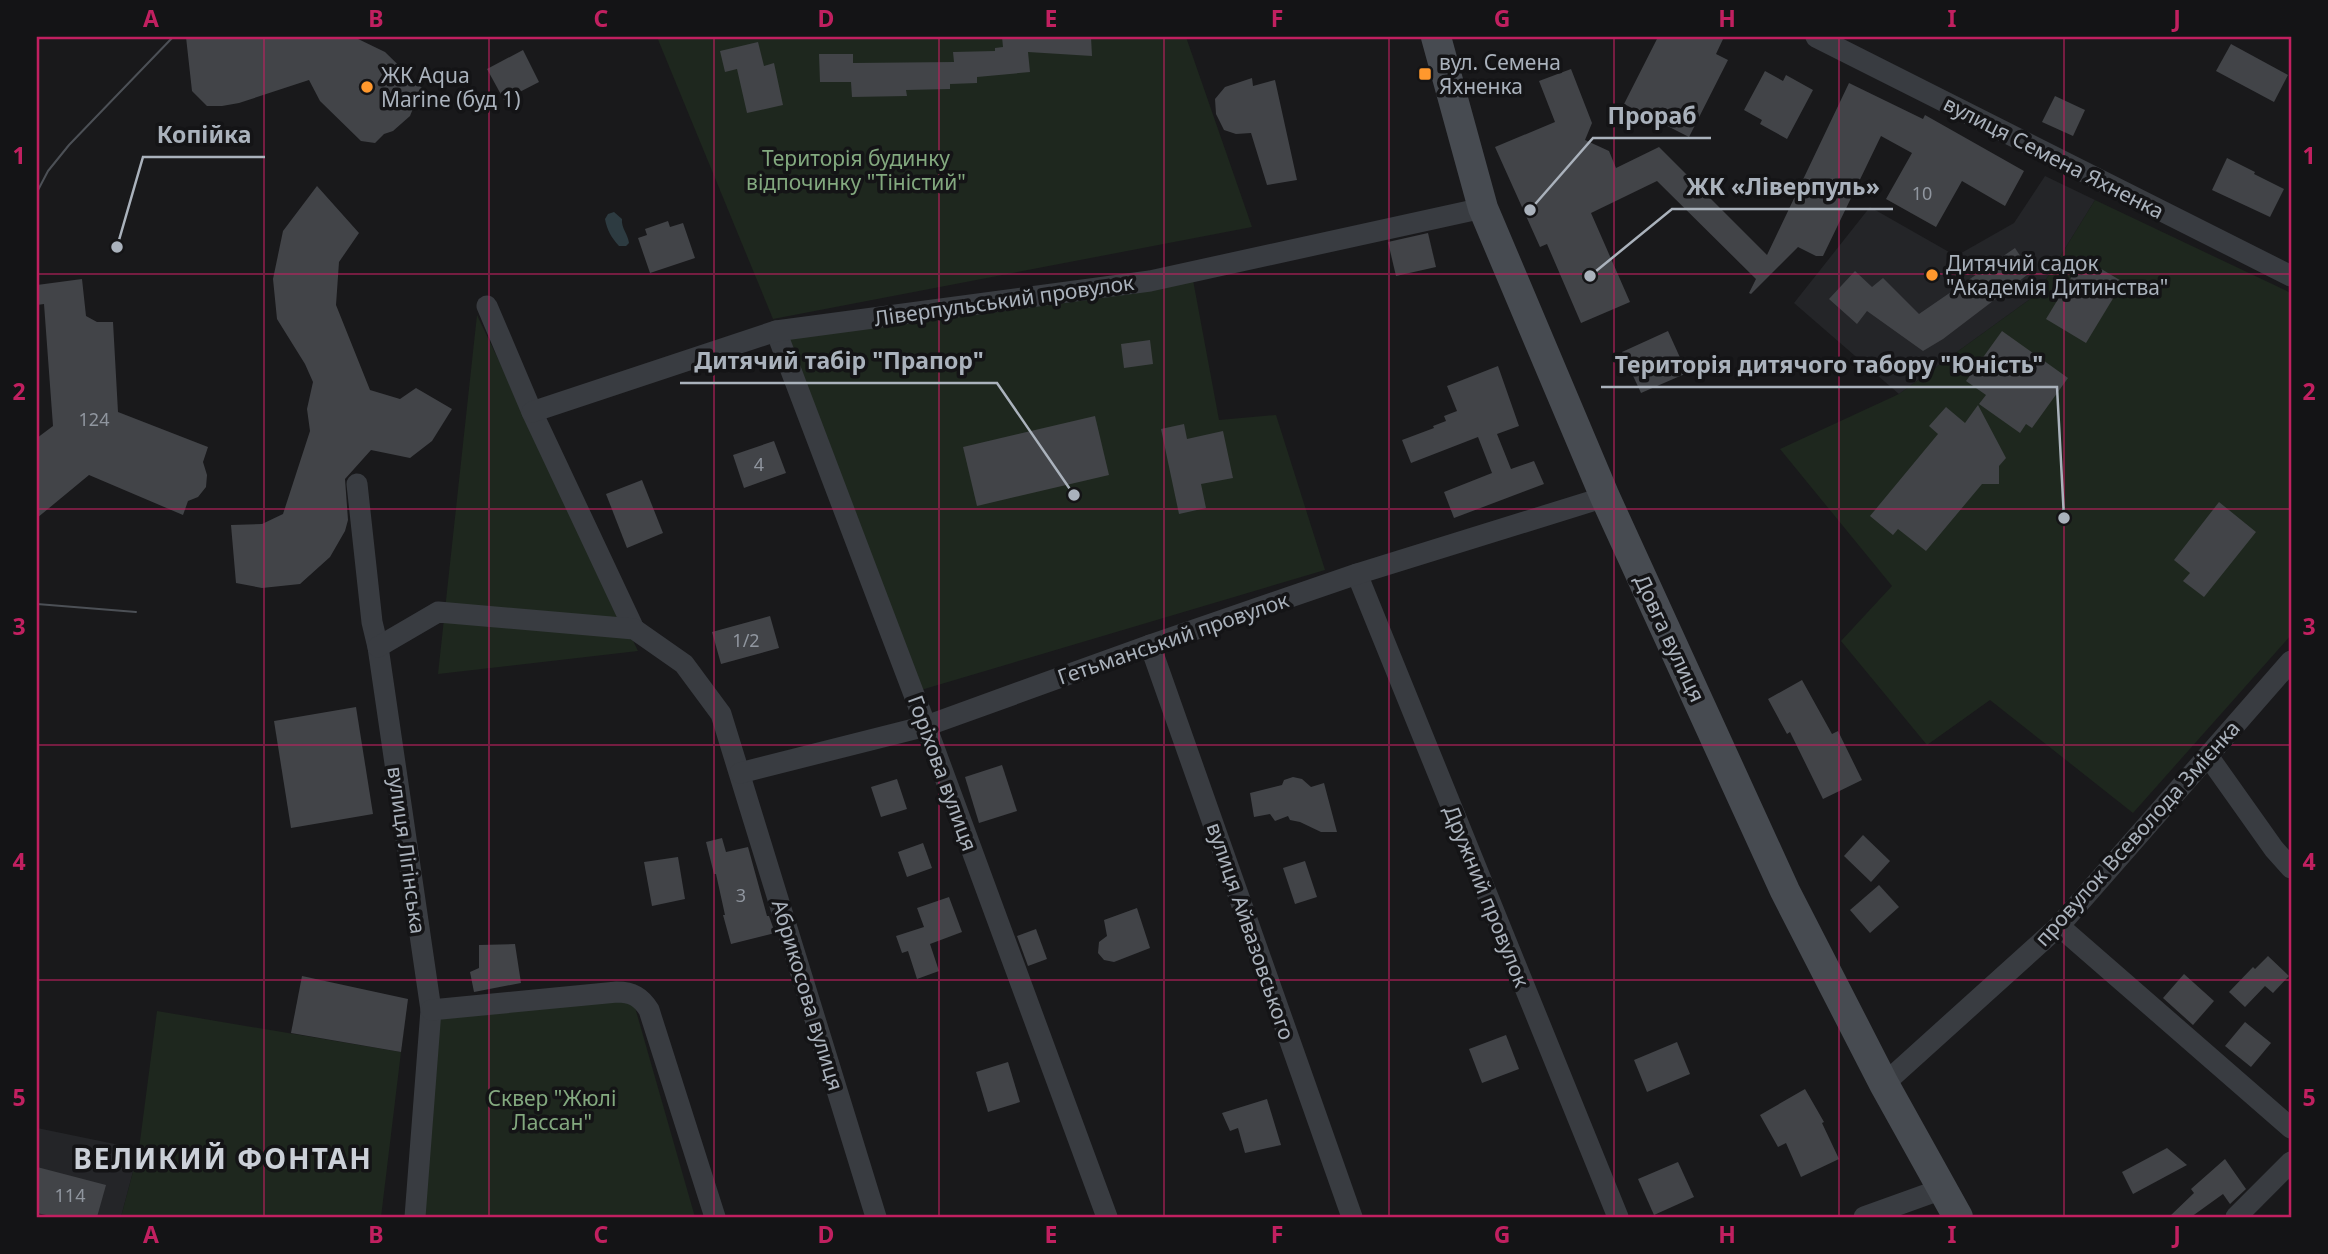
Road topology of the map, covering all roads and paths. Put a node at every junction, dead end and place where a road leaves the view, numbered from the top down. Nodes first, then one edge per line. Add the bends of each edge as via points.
1 (1436, 37) edge
2 (1816, 37) edge
3 (1483, 208) junction
4 (2291, 276) edge
5 (487, 306) dead end
6 (776, 331) junction
7 (532, 412) junction
8 (357, 484) dead end
9 (1605, 497) junction
10 (1357, 574) junction
11 (634, 629) junction
12 (1150, 645) junction
13 (378, 647) junction
14 (2291, 661) edge
15 (926, 726) junction
16 (2208, 756) junction
17 (740, 773) junction
18 (2291, 868) edge
19 (2059, 926) junction
20 (431, 1010) junction
21 (1884, 1084) junction
22 (2291, 1128) edge
23 (2291, 1162) edge
24 (1942, 1189) junction
25 (415, 1217) edge
26 (715, 1217) edge
27 (876, 1217) edge
28 (1107, 1217) edge
29 (1352, 1217) edge
30 (1618, 1217) edge
31 (1864, 1217) edge
32 (1958, 1217) edge
33 (2236, 1217) edge

1 - 3 street, Довга вулиця
2 - 4 street, вулиця Семена Яхненка
3 - 6 street, Ліверпульський провулок via 1150,281
3 - 9 street, Довга вулиця
5 - 7 street
6 - 7 street, Ліверпульський провулок
6 - 15 street, Горіхова вулиця
7 - 11 street
8 - 13 street, вулиця Лігінська
9 - 10 street, Гетьманський провулок
9 - 21 street, Довга вулиця via 1786,891
10 - 12 street, Гетьманський провулок
10 - 30 street, Дружний провулок
11 - 13 street via 438,612
11 - 17 street, Абрикосова вулиця via 684,664 721,714
12 - 15 street, Гетьманський провулок
12 - 29 street, вулиця Айвазовського
13 - 20 street, вулиця Лігінська
14 - 16 street, провулок Всеволода Змієнка
15 - 17 street, Гетьманський провулок
15 - 28 street, Горіхова вулиця
16 - 18 street
16 - 19 street, провулок Всеволода Змієнка
17 - 27 street, Абрикосова вулиця
19 - 21 street, провулок Всеволода Змієнка
19 - 22 street
20 - 25 street, вулиця Лігінська
20 - 26 street via 617,992 636,995 649,1010
21 - 24 street, Довга вулиця
23 - 33 street
24 - 31 street
24 - 32 street, Довга вулиця

